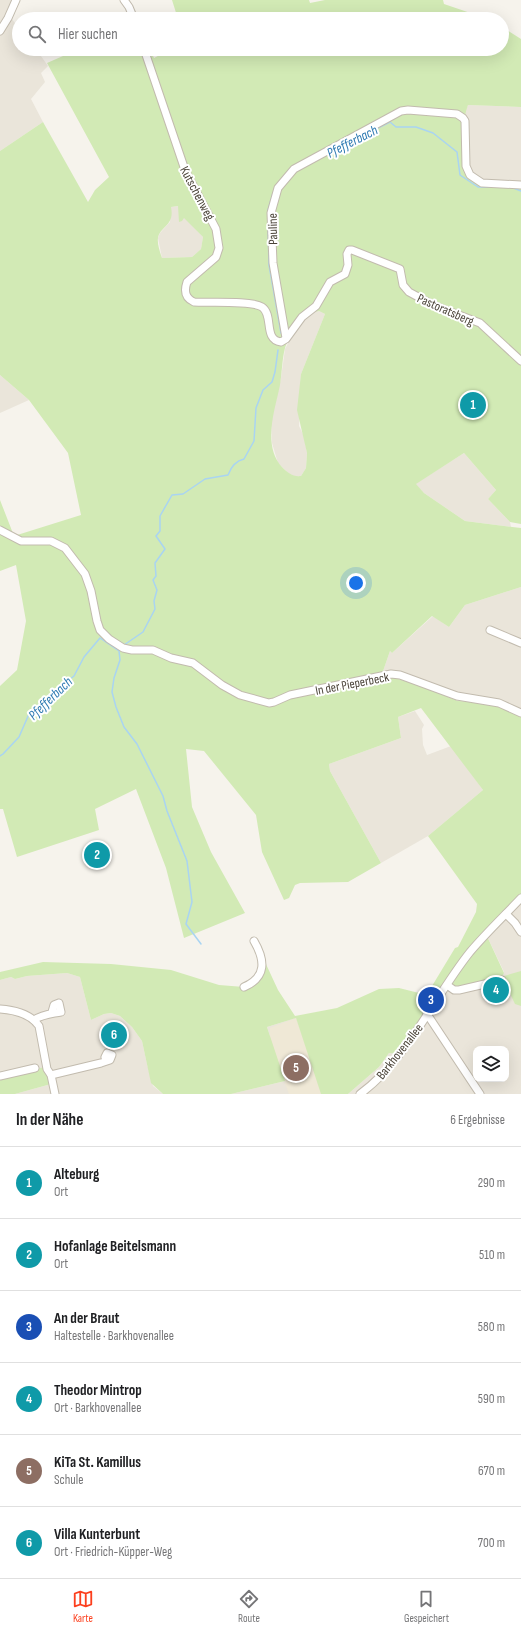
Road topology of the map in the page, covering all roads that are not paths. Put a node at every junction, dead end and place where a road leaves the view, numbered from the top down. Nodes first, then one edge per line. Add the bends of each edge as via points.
1 (16, 0) edge
2 (124, 0) edge
3 (131, 12) edge
4 (0, 31) edge
5 (146, 56) edge
6 (521, 184) edge
7 (286, 339) junction
8 (521, 361) edge
9 (0, 530) edge
10 (490, 630) dead end
11 (521, 643) edge
12 (521, 713) edge
13 (521, 898) edge
14 (506, 914) junction
15 (521, 932) edge
16 (254, 941) dead end
17 (502, 980) dead end
18 (447, 985) junction
19 (244, 987) dead end
20 (0, 1009) edge
21 (52, 1012) dead end
22 (427, 1014) junction
23 (34, 1020) junction
24 (109, 1060) dead end
25 (35, 1068) dead end
26 (51, 1075) junction
27 (0, 1076) edge
28 (56, 1094) edge
29 (360, 1094) edge
30 (480, 1094) edge

1 - 4 street
2 - 3 street
5 - 7 street, Kutschenweg via 185,170 216,229 219,248 217,256 189,279 185,286 186,295 194,302 258,305 266,311 272,337 280,342
6 - 7 street, Pauline via 482,183 470,176 466,166 465,121 457,114 408,110 401,111 294,168 275,196 271,212 273,263
7 - 8 street, Pastoratsberg via 302,317 316,306 329,284 345,274 348,265 346,254 350,250 400,269 403,285 409,292 435,306 480,323
9 - 12 street, In der Pieperbeck via 21,541 51,542 65,548 85,574 100,630 113,642 128,650 153,650 189,662 231,692 269,703 290,695 391,674 457,696 499,703
10 - 11 street
13 - 14 street, Barkhovenallee
14 - 15 street
14 - 18 street, Barkhovenallee via 470,952
16 - 19 street via 261,957 262,970 256,981
17 - 18 street via 459,990
18 - 22 street, Barkhovenallee
20 - 23 street via 18,1011
21 - 23 street
22 - 29 street, Barkhovenallee via 390,1067
22 - 30 street
23 - 26 street via 39,1026 47,1069
24 - 26 street
25 - 27 street
26 - 28 street

